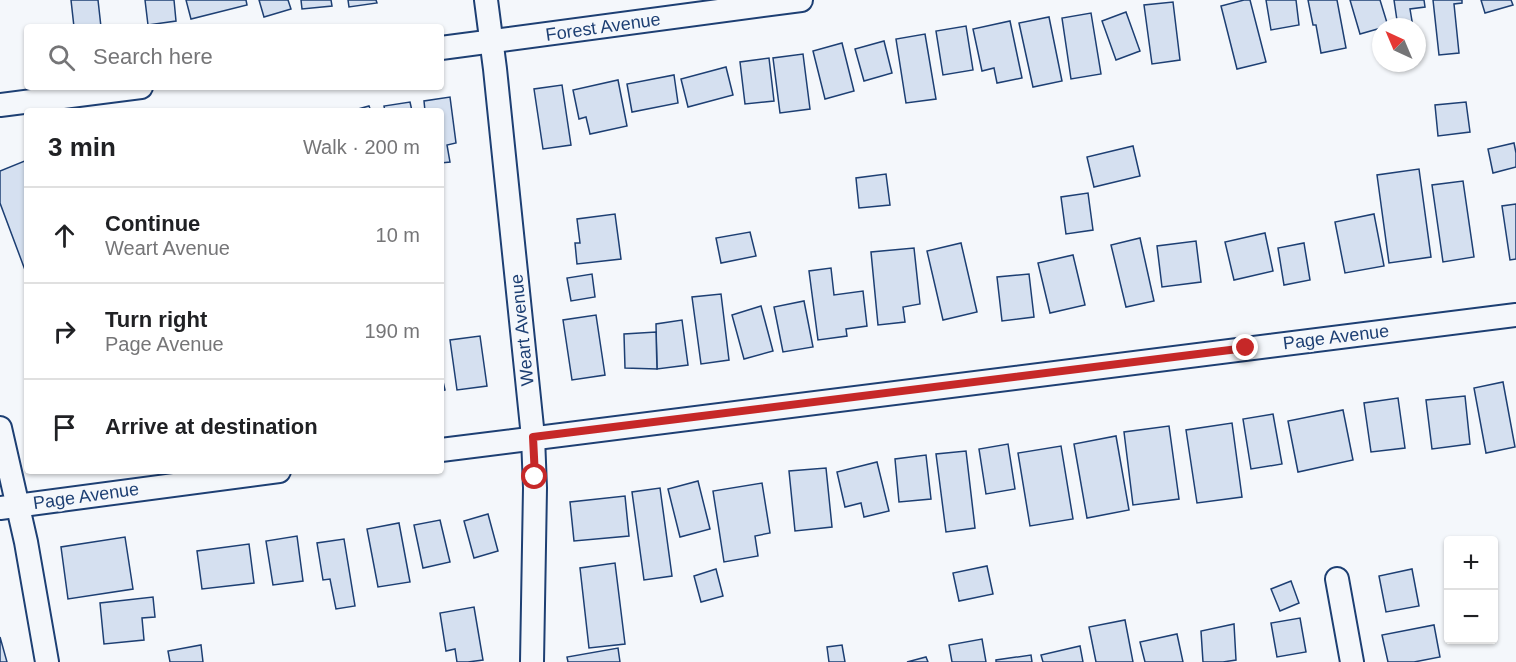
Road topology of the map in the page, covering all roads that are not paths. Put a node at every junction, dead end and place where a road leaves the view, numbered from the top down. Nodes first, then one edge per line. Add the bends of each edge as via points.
1 (486, 0) edge
2 (801, 0) edge
3 (491, 42) junction
4 (444, 48) edge
5 (118, 90) edge
6 (0, 105) edge
7 (1516, 315) edge
8 (0, 428) edge
9 (533, 437) junction
10 (444, 450) edge
11 (256, 474) edge
12 (9, 507) edge
13 (1337, 579) dead end
14 (47, 662) edge
15 (532, 662) edge
16 (1352, 662) edge

1 - 3 street, Weart Avenue
2 - 3 street, Forest Avenue
3 - 4 street, Forest Avenue
3 - 9 street, Weart Avenue
5 - 6 street
7 - 9 street, Page Avenue
8 - 12 street
9 - 10 street, Page Avenue
9 - 15 street, Weart Avenue
11 - 12 street, Page Avenue
12 - 14 street via 26,542
13 - 16 street

